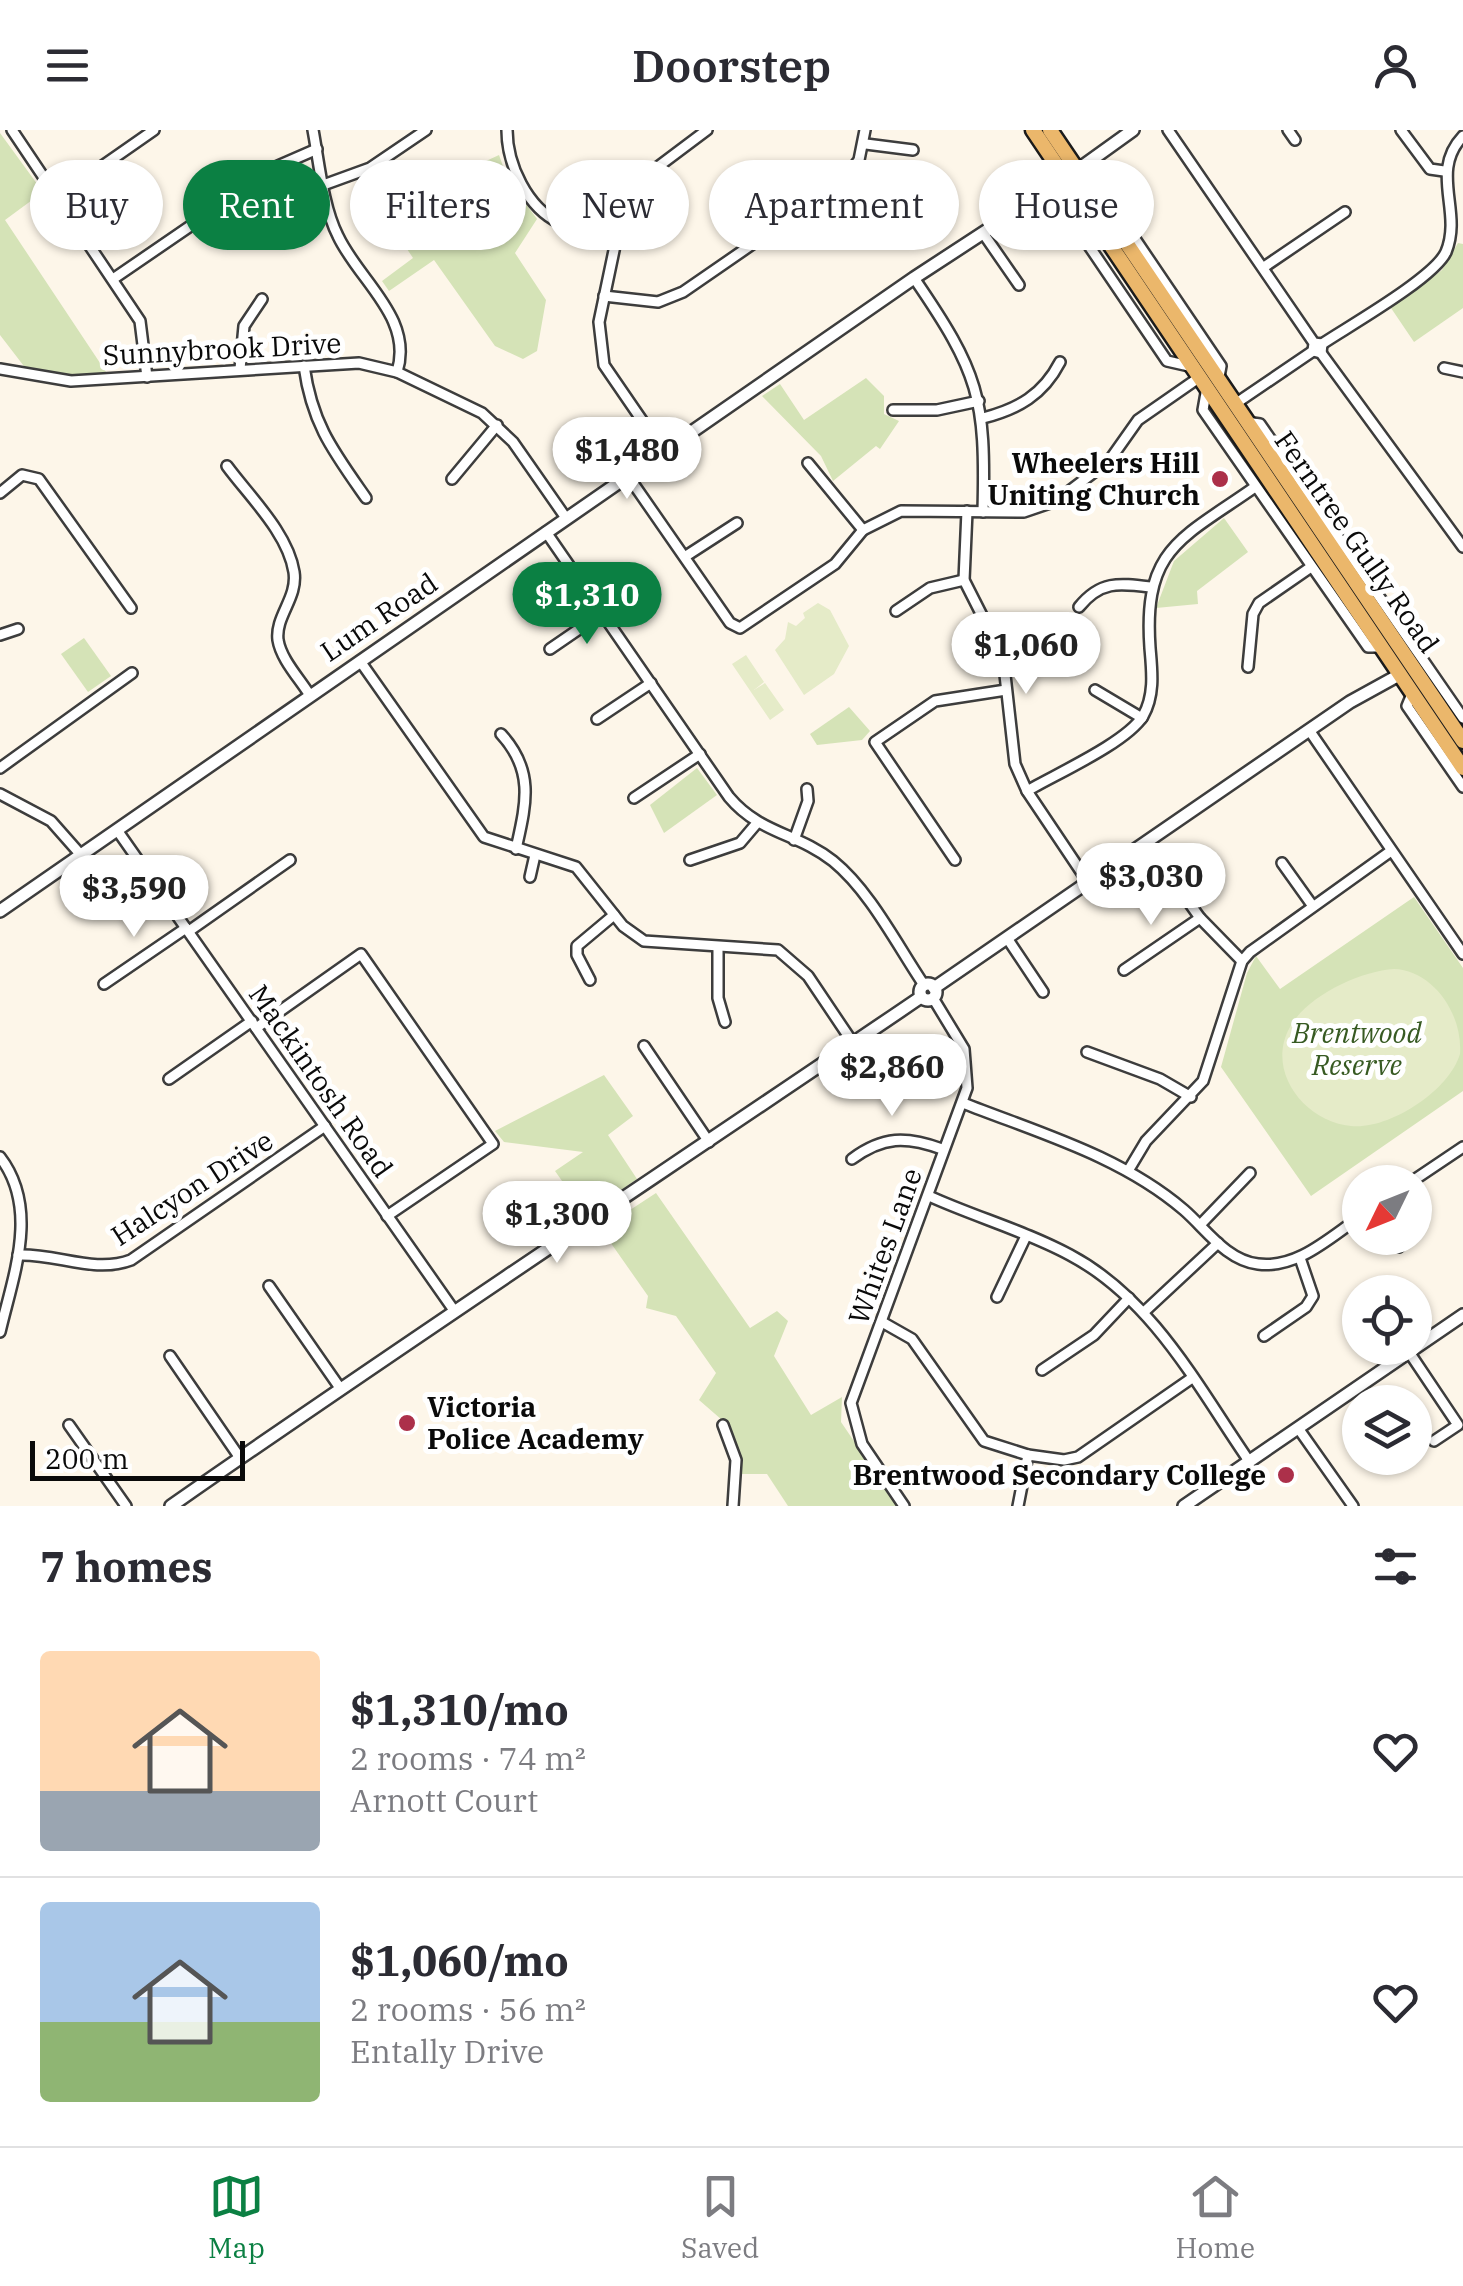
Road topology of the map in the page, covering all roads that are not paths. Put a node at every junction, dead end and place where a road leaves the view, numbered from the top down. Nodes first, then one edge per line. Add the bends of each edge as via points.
1 (12, 130) edge
2 (154, 130) edge
3 (313, 130) edge
4 (426, 130) edge
5 (507, 130) edge
6 (707, 130) edge
7 (865, 130) edge
8 (1033, 130) edge
9 (1133, 130) edge
10 (1168, 130) edge
11 (1288, 130) edge
12 (1401, 130) edge
13 (1056, 133) edge
14 (1463, 136) edge
15 (1295, 140) dead end
16 (866, 144) junction
17 (317, 150) junction
18 (913, 150) dead end
19 (32, 160) edge
20 (112, 160) edge
21 (320, 160) edge
22 (668, 160) edge
23 (1058, 160) edge
24 (1065, 160) edge
25 (1091, 160) edge
26 (1444, 172) junction
27 (330, 183) edge
28 (330, 204) edge
29 (546, 212) edge
30 (1345, 212) dead end
31 (1459, 217) edge
32 (979, 236) edge
33 (93, 250) edge
34 (612, 250) edge
35 (995, 250) edge
36 (1093, 250) edge
37 (1118, 250) edge
38 (1119, 250) edge
39 (1264, 268) junction
40 (914, 278) junction
41 (113, 280) junction
42 (1019, 284) dead end
43 (604, 296) junction
44 (262, 298) dead end
45 (1318, 348) junction
46 (1060, 362) dead end
47 (304, 366) junction
48 (1444, 368) dead end
49 (0, 369) edge
50 (240, 369) junction
51 (397, 372) junction
52 (1193, 372) junction
53 (1463, 372) edge
54 (147, 376) junction
55 (1212, 388) junction
56 (979, 401) junction
57 (892, 410) dead end
58 (1226, 410) junction
59 (984, 418) junction
60 (1243, 422) junction
61 (497, 425) junction
62 (664, 451) junction
63 (808, 463) dead end
64 (227, 466) dead end
65 (628, 476) junction
66 (452, 480) dead end
67 (1254, 488) junction
68 (0, 493) edge
69 (366, 498) dead end
70 (967, 511) junction
71 (984, 512) junction
72 (566, 518) junction
73 (737, 522) dead end
74 (864, 530) junction
75 (546, 532) junction
76 (1463, 546) edge
77 (686, 556) junction
78 (1311, 566) junction
79 (964, 580) junction
80 (1150, 587) junction
81 (1079, 607) dead end
82 (131, 608) dead end
83 (896, 611) dead end
84 (602, 614) junction
85 (18, 629) dead end
86 (0, 635) edge
87 (550, 648) dead end
88 (1385, 654) junction
89 (360, 661) junction
90 (1248, 667) dead end
91 (1404, 668) junction
92 (132, 672) dead end
93 (650, 683) junction
94 (1373, 688) junction
95 (1006, 690) junction
96 (1095, 690) dead end
97 (309, 694) junction
98 (1412, 694) junction
99 (1444, 702) junction
100 (1142, 718) junction
101 (1463, 718) edge
102 (597, 720) dead end
103 (1309, 730) junction
104 (501, 734) dead end
105 (1463, 741) edge
106 (700, 754) junction
107 (0, 768) edge
108 (1463, 768) edge
109 (1463, 787) edge
110 (807, 789) dead end
111 (1027, 791) junction
112 (0, 794) edge
113 (634, 798) dead end
114 (757, 824) junction
115 (116, 830) junction
116 (794, 840) junction
117 (1146, 842) junction
118 (516, 849) junction
119 (1391, 851) junction
120 (535, 854) junction
121 (81, 855) junction
122 (290, 860) dead end
123 (690, 860) dead end
124 (955, 860) dead end
125 (1282, 863) dead end
126 (530, 877) dead end
127 (1088, 882) junction
128 (1312, 905) junction
129 (0, 911) edge
130 (614, 915) junction
131 (1200, 918) junction
132 (187, 929) junction
133 (1007, 938) junction
134 (718, 947) junction
135 (1463, 954) edge
136 (1242, 962) junction
137 (1124, 970) dead end
138 (590, 980) dead end
139 (104, 984) dead end
140 (928, 992) junction
141 (1043, 992) dead end
142 (725, 1022) dead end
143 (254, 1024) junction
144 (853, 1044) junction
145 (644, 1046) dead end
146 (1087, 1052) dead end
147 (170, 1079) dead end
148 (1191, 1097) junction
149 (962, 1104) junction
150 (325, 1126) junction
151 (709, 1142) junction
152 (1463, 1147) edge
153 (942, 1149) junction
154 (0, 1157) edge
155 (852, 1160) dead end
156 (1432, 1167) edge
157 (1128, 1171) junction
158 (1250, 1173) dead end
159 (929, 1196) junction
160 (388, 1216) junction
161 (1200, 1225) junction
162 (1342, 1229) edge
163 (1026, 1236) junction
164 (1218, 1243) junction
165 (18, 1256) junction
166 (1300, 1258) junction
167 (269, 1286) dead end
168 (996, 1297) dead end
169 (1130, 1298) junction
170 (453, 1309) junction
171 (1144, 1312) junction
172 (1463, 1315) edge
173 (882, 1322) junction
174 (0, 1332) edge
175 (1264, 1336) dead end
176 (1432, 1336) edge
177 (170, 1356) dead end
178 (1389, 1365) edge
179 (1417, 1365) edge
180 (1042, 1370) dead end
181 (1192, 1378) junction
182 (340, 1388) junction
183 (69, 1425) dead end
184 (723, 1425) dead end
185 (1298, 1428) junction
186 (1434, 1441) dead end
187 (1028, 1456) junction
188 (240, 1458) junction
189 (1249, 1461) junction
190 (126, 1506) edge
191 (172, 1506) edge
192 (733, 1506) edge
193 (904, 1506) edge
194 (1018, 1506) edge
195 (1184, 1506) edge
196 (1353, 1506) edge

1 - 19 street
2 - 20 street
3 - 17 street
4 - 27 street via 360,174
5 - 29 street via 511,162
6 - 22 street
7 - 16 street
8 - 23 main road, Ferntree Gully Road
9 - 25 street, Lum Road
10 - 39 street
11 - 15 street
12 - 26 street via 1430,168
13 - 24 main road, Ferntree Gully Road
14 - 26 street
16 - 18 street
16 - 43 street via 840,183 683,292 658,302
17 - 21 street
17 - 41 street via 278,166
26 - 31 street
28 - 51 street via 336,234 400,330
30 - 39 street
31 - 45 street via 1440,263
32 - 40 street, Lum Road
33 - 41 street
34 - 43 street
35 - 42 street
36 - 52 street, Ferntree Gully Road via 1167,362
37 - 52 main road, Ferntree Gully Road
38 - 55 main road, Ferntree Gully Road
39 - 45 street
40 - 56 street via 961,349
40 - 62 street, Lum Road
41 - 54 street via 140,321
43 - 62 street via 604,365
44 - 50 street via 244,326
45 - 58 street
45 - 76 street
46 - 59 street via 1024,404
47 - 50 street, Sunnybrook Drive
47 - 51 street, Sunnybrook Drive via 359,363
47 - 69 street via 311,411
48 - 53 street
49 - 54 street, Sunnybrook Drive via 57,380
50 - 54 street, Sunnybrook Drive
51 - 61 street, Sunnybrook Drive
52 - 55 main road, Ferntree Gully Road
52 - 71 street via 1138,420 1110,461 1056,501 1024,512
55 - 58 main road, Ferntree Gully Road
55 - 67 street, Ferntree Gully Road via 1203,410
56 - 57 street
56 - 59 street
58 - 60 main road, Ferntree Gully Road
58 - 88 main road, Ferntree Gully Road
59 - 71 street
60 - 91 main road, Ferntree Gully Road
60 - 99 street, Ferntree Gully Road via 1260,424
61 - 66 street
61 - 72 street, Sunnybrook Drive
62 - 65 street, Lum Road
63 - 74 street
64 - 97 street via 294,567 296,585 278,643
65 - 72 street, Lum Road
65 - 77 street
67 - 78 street, Ferntree Gully Road
67 - 80 street via 1179,540
68 - 82 street via 22,476 38,479
70 - 71 street
70 - 74 street via 901,511
70 - 79 street
72 - 75 street, Lum Road
73 - 77 street
74 - 77 street via 835,564 740,628
75 - 84 street, Whites Lane
75 - 89 street, Lum Road
78 - 88 street, Ferntree Gully Road via 1368,647
78 - 90 street via 1259,603
79 - 83 street via 930,588
79 - 95 street via 998,643
80 - 81 street via 1117,582 1094,589
80 - 100 street via 1152,685
84 - 87 street
84 - 93 street, Whites Lane
85 - 86 street
88 - 91 main road, Ferntree Gully Road
88 - 94 street
89 - 97 street, Lum Road
89 - 118 street via 476,827
91 - 94 street
91 - 98 main road, Ferntree Gully Road
91 - 99 main road, Ferntree Gully Road
92 - 107 street
93 - 102 street
93 - 106 street, Whites Lane
94 - 103 street
95 - 111 street via 1011,750
95 - 124 street via 936,701 875,742
96 - 100 street
97 - 115 street, Lum Road
98 - 108 main road, Ferntree Gully Road
98 - 109 street via 1408,706
99 - 101 street, Ferntree Gully Road
99 - 105 main road, Ferntree Gully Road
100 - 111 street
103 - 117 street
103 - 119 street
104 - 118 street via 525,770 528,796
106 - 113 street
106 - 114 street, Whites Lane via 728,797
110 - 116 street
111 - 127 street
112 - 121 street via 51,821
114 - 116 street, Whites Lane
114 - 123 street via 740,843
115 - 121 street, Lum Road
115 - 132 street, Mackintosh Road
116 - 140 street, Whites Lane via 842,869
117 - 127 street
117 - 131 street
118 - 120 street
119 - 128 street
119 - 135 street
120 - 126 street
120 - 130 street via 576,867
121 - 129 street, Lum Road
122 - 132 street
125 - 128 street
127 - 133 street
128 - 136 street
130 - 134 street via 644,941
130 - 138 street via 577,946
131 - 136 street
131 - 137 street
132 - 139 street
132 - 143 street, Mackintosh Road
133 - 140 street
133 - 141 street
134 - 142 street
134 - 144 street via 766,947 789,957
136 - 148 street via 1211,1064
140 - 144 street
140 - 149 street, Whites Lane via 969,1065
143 - 147 street
143 - 150 street, Mackintosh Road
143 - 160 street via 362,954 493,1144
144 - 151 street
145 - 151 street
146 - 148 street via 1160,1078
148 - 157 street via 1146,1141
149 - 153 street, Whites Lane
149 - 157 street
150 - 160 street, Mackintosh Road
150 - 165 street, Halcyon Drive via 130,1260 100,1266
151 - 170 street
152 - 156 street
153 - 155 street via 894,1138
153 - 159 street, Whites Lane
154 - 165 street via 20,1205
157 - 161 street
158 - 161 street
159 - 163 street
159 - 173 street, Whites Lane
160 - 170 street, Mackintosh Road
161 - 164 street
162 - 166 street
163 - 168 street
163 - 169 street via 1090,1266
164 - 166 street via 1257,1264
164 - 171 street
165 - 174 street
166 - 175 street via 1313,1296
167 - 182 street
169 - 171 street
169 - 180 street via 1094,1335
170 - 182 street
171 - 181 street
172 - 176 street
173 - 187 street via 912,1340 984,1441
173 - 193 street, Whites Lane via 851,1403 862,1444
177 - 188 street
178 - 185 street
179 - 186 street via 1458,1425
181 - 187 street via 1078,1457
181 - 189 street
182 - 188 street
183 - 190 street
184 - 192 street via 736,1460
185 - 189 street
185 - 196 street
187 - 194 street
188 - 191 street
189 - 195 street

